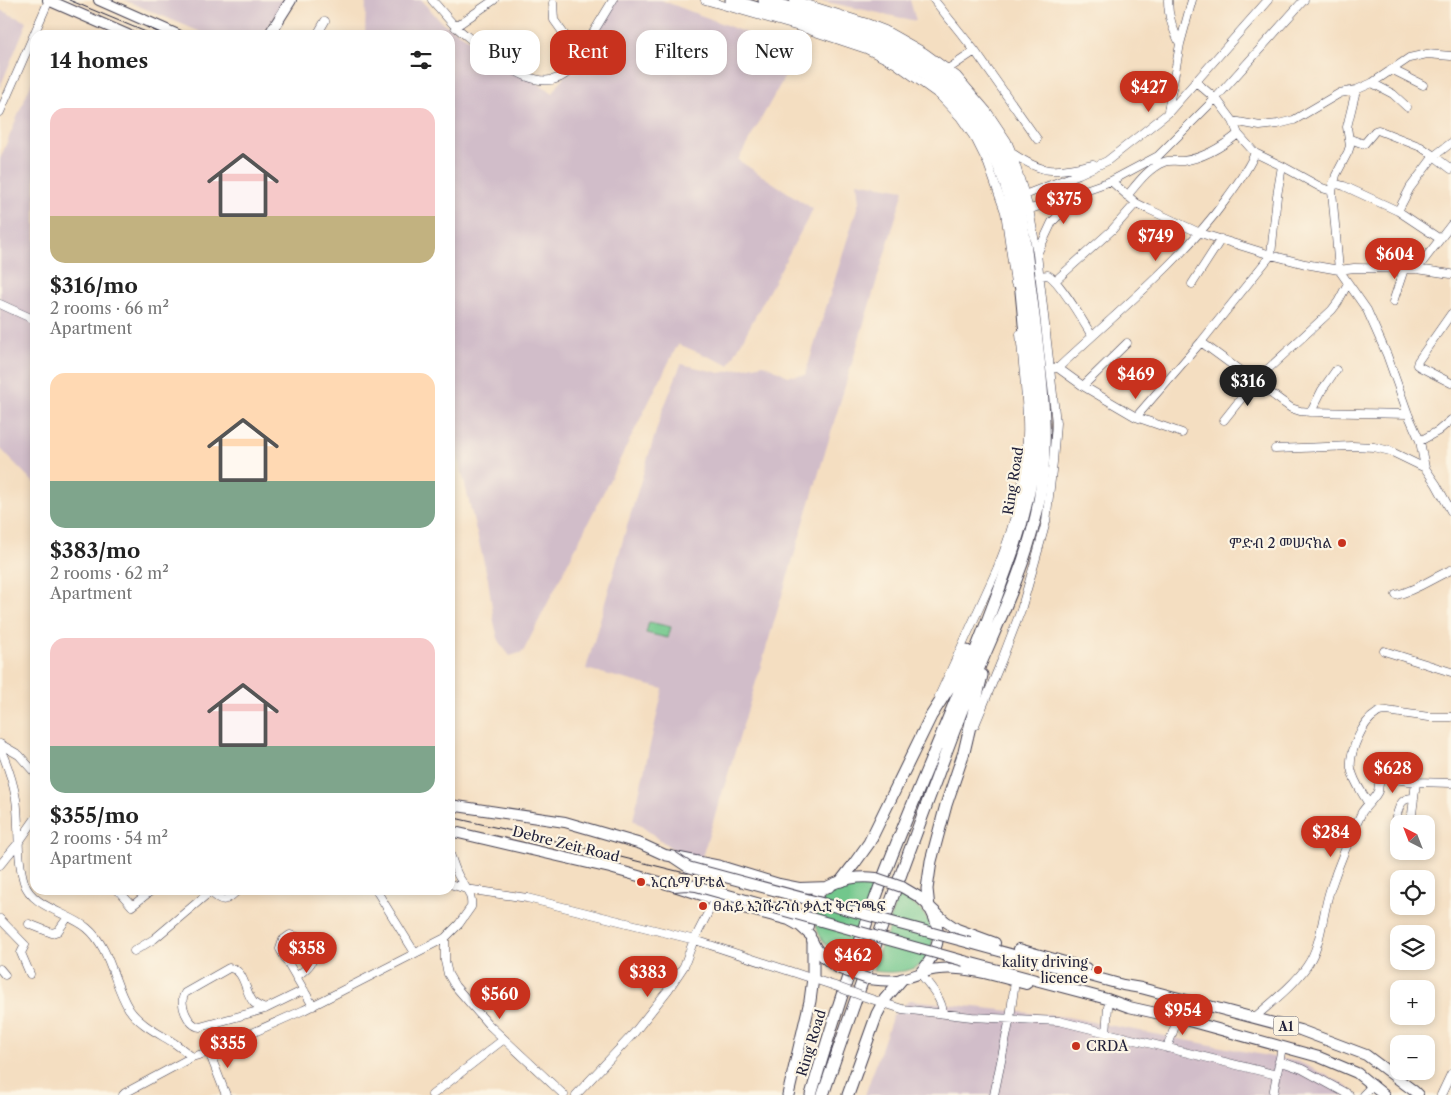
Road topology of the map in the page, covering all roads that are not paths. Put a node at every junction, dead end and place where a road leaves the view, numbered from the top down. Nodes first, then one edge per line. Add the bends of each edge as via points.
1 (49, 0) edge
2 (99, 0) edge
3 (291, 0) edge
4 (432, 0) edge
5 (494, 0) edge
6 (612, 0) edge
7 (704, 0) edge
8 (731, 0) edge
9 (764, 0) edge
10 (794, 0) edge
11 (934, 0) edge
12 (1168, 0) edge
13 (1192, 0) edge
14 (1268, 0) edge
15 (1304, 0) edge
16 (553, 3) dead end
17 (325, 21) dead end
18 (455, 27) junction
19 (36, 30) edge
20 (111, 30) edge
21 (167, 30) edge
22 (273, 30) edge
23 (320, 30) edge
24 (561, 30) edge
25 (594, 30) edge
26 (30, 43) edge
27 (1180, 44) junction
28 (975, 51) junction
29 (1451, 56) edge
30 (948, 69) junction
31 (1392, 70) junction
32 (564, 75) edge
33 (1195, 81) junction
34 (1372, 83) junction
35 (1423, 85) dead end
36 (1356, 90) junction
37 (1215, 99) junction
38 (1407, 107) dead end
39 (0, 112) edge
40 (1168, 113) junction
41 (1233, 121) junction
42 (1238, 134) junction
43 (1038, 139) dead end
44 (1350, 139) junction
45 (1451, 143) edge
46 (1012, 153) junction
47 (1255, 153) junction
48 (1158, 156) junction
49 (1434, 156) junction
50 (1107, 161) junction
51 (1164, 162) junction
52 (1282, 166) junction
53 (1451, 169) edge
54 (1111, 181) junction
55 (1332, 187) junction
56 (1083, 191) junction
57 (1127, 196) junction
58 (1017, 198) junction
59 (1136, 203) junction
60 (1021, 212) junction
61 (1398, 212) junction
62 (1451, 225) edge
63 (1200, 233) junction
64 (1221, 239) junction
65 (1440, 239) junction
66 (1037, 254) junction
67 (1271, 255) junction
68 (1404, 268) junction
69 (1417, 269) junction
70 (1339, 270) junction
71 (1451, 274) edge
72 (1039, 276) junction
73 (1055, 281) junction
74 (1348, 282) junction
75 (1192, 284) dead end
76 (1393, 302) dead end
77 (0, 304) edge
78 (1451, 314) edge
79 (30, 318) edge
80 (1092, 336) junction
81 (1200, 342) junction
82 (1127, 343) dead end
83 (1054, 368) junction
84 (1336, 370) dead end
85 (1255, 381) junction
86 (1451, 383) edge
87 (1083, 386) junction
88 (1311, 412) junction
89 (1408, 414) junction
90 (1136, 417) junction
91 (1224, 420) dead end
92 (1451, 420) edge
93 (1182, 433) dead end
94 (1420, 441) junction
95 (1275, 449) dead end
96 (1425, 468) junction
97 (1451, 509) edge
98 (1451, 570) edge
99 (1396, 595) dead end
100 (996, 597) junction
101 (994, 633) junction
102 (1384, 651) dead end
103 (1451, 672) edge
104 (931, 716) junction
105 (1451, 717) edge
106 (0, 744) edge
107 (0, 748) edge
108 (964, 752) junction
109 (30, 767) edge
110 (1416, 782) junction
111 (1451, 783) edge
112 (1414, 798) junction
113 (1368, 803) junction
114 (455, 806) edge
115 (1412, 814) dead end
116 (1397, 815) edge
117 (30, 826) edge
118 (455, 832) edge
119 (19, 842) junction
120 (674, 857) junction
121 (0, 865) edge
122 (455, 868) edge
123 (841, 881) junction
124 (455, 886) edge
125 (674, 886) junction
126 (829, 886) junction
127 (466, 889) junction
128 (30, 892) edge
129 (32, 895) edge
130 (122, 895) edge
131 (146, 895) edge
132 (205, 895) edge
133 (214, 895) edge
134 (233, 895) edge
135 (379, 895) edge
136 (715, 899) junction
137 (929, 908) junction
138 (68, 917) junction
139 (0, 919) edge
140 (29, 924) dead end
141 (445, 938) junction
142 (812, 939) junction
143 (695, 940) junction
144 (134, 951) dead end
145 (415, 953) junction
146 (920, 972) junction
147 (30, 974) dead end
148 (296, 977) junction
149 (813, 978) junction
150 (902, 979) junction
151 (1015, 981) junction
152 (1141, 988) junction
153 (304, 990) junction
154 (883, 1002) junction
155 (313, 1006) junction
156 (1108, 1006) junction
157 (1129, 1008) junction
158 (265, 1009) junction
159 (943, 1013) junction
160 (1255, 1017) junction
161 (1010, 1018) junction
162 (1178, 1018) junction
163 (1106, 1033) junction
164 (504, 1038) junction
165 (1282, 1047) junction
166 (1168, 1048) junction
167 (209, 1052) junction
168 (192, 1057) junction
169 (1280, 1061) junction
170 (1451, 1074) edge
171 (1277, 1075) junction
172 (1373, 1085) junction
173 (123, 1095) edge
174 (226, 1095) edge
175 (432, 1095) edge
176 (564, 1095) edge
177 (576, 1095) edge
178 (788, 1095) edge
179 (811, 1095) edge
180 (823, 1095) edge
181 (848, 1095) edge
182 (994, 1095) edge
183 (1272, 1095) edge
184 (1349, 1095) edge
185 (1363, 1095) edge
186 (1384, 1095) edge
187 (1418, 1095) edge
188 (1441, 1095) edge

1 - 19 street
1 - 20 main road
2 - 21 main road
3 - 22 main road
4 - 18 street
5 - 18 street
6 - 25 street
7 - 104 street via 853,44 911,74 939,96 976,140 1003,205 1017,297 1027,420 1023,478 1004,553
8 - 58 highway, Ring Road via 868,42 923,71 959,104 974,123
9 - 58 highway, Ring Road via 872,33 912,53 934,69 966,98 986,125 1010,171
10 - 30 street via 885,30
11 - 28 street
12 - 27 street via 1168,12
13 - 27 street
14 - 33 street
15 - 37 street
16 - 24 street via 554,20
17 - 23 street
18 - 32 street via 510,69 523,75 552,80
26 - 39 street
27 - 40 street
28 - 30 street
28 - 43 street
29 - 31 street via 1416,56
30 - 46 street via 987,111
31 - 34 street
31 - 35 street
33 - 37 street
33 - 40 street
34 - 36 street
34 - 38 street via 1393,94
36 - 41 street via 1340,93 1294,120 1260,126
36 - 44 street via 1347,127
37 - 41 street
37 - 48 street
40 - 50 street
41 - 42 street
42 - 47 street
42 - 51 street via 1216,150 1199,157
44 - 49 street via 1364,144 1378,130
44 - 55 street via 1348,152
45 - 49 street
46 - 50 street via 1040,169 1056,172
46 - 58 street
47 - 52 street
47 - 63 street via 1247,170
48 - 51 street
48 - 54 street
49 - 53 street
49 - 61 street via 1410,188
50 - 58 street
51 - 57 street via 1147,173
52 - 55 street via 1322,188
52 - 67 street
54 - 56 street
54 - 57 street
55 - 61 street via 1344,186
55 - 70 street
56 - 60 street
56 - 66 street via 1052,222
57 - 59 street
58 - 60 highway, Ring Road
58 - 60 street
59 - 63 street
59 - 73 street via 1112,230
60 - 66 street
60 - 100 highway, Ring Road via 1035,418 1034,460 1020,531
60 - 101 highway, Ring Road via 1044,417 1044,462 1027,553
61 - 65 street
62 - 65 street
63 - 64 street
63 - 80 street via 1146,288
64 - 67 street
64 - 75 street
65 - 69 street
66 - 72 street
67 - 70 street
67 - 81 street
68 - 69 street
68 - 70 street
68 - 76 street
69 - 71 street
70 - 74 street
72 - 73 street via 1048,275
72 - 83 street
73 - 80 street
74 - 85 street via 1332,310
74 - 89 street via 1367,310
77 - 79 street
78 - 86 street via 1417,365
80 - 83 street
81 - 85 street
81 - 90 street
82 - 87 street
83 - 87 street
83 - 108 street via 1056,423 1046,522 1021,610
84 - 88 street
85 - 88 street via 1291,408
85 - 91 street
87 - 90 street
88 - 89 street
89 - 94 street
90 - 93 street
92 - 94 street
94 - 96 street
95 - 96 street via 1374,447
96 - 97 street
98 - 99 street via 1417,589
100 - 104 highway via 987,609 952,683
100 - 179 highway, Ring Road via 891,858 844,986
101 - 108 highway
101 - 180 highway, Ring Road via 905,861
102 - 103 street
104 - 123 highway via 868,843
105 - 113 street via 1387,711 1374,714 1360,732 1351,759 1355,779
106 - 109 street via 19,755
107 - 119 street via 16,798
108 - 137 highway via 931,861 927,889
110 - 111 street
110 - 112 street
110 - 113 street via 1380,778 1377,792
112 - 115 street
112 - 116 street via 1402,801
113 - 160 street via 1352,833 1333,884 1320,936 1308,966
114 - 120 main road, Debre Zeit Road via 565,822
117 - 119 street
118 - 125 main road, Debre Zeit Road
119 - 121 street
119 - 128 street via 24,882
120 - 126 main road via 799,888
120 - 152 main road, bridge via 688,868
122 - 127 street
123 - 126 main road
123 - 137 main road, A1, bridge via 876,878 902,887
124 - 127 street
125 - 136 main road
125 - 157 main road, bridge via 696,886
126 - 142 main road via 815,898 809,909 808,925
127 - 141 street via 471,907
127 - 143 street via 527,898
129 - 138 street
130 - 131 street via 132,906
132 - 144 street
133 - 134 street via 223,901
135 - 145 street
136 - 142 main road via 788,920
136 - 143 street
137 - 146 main road, A1 via 936,920 938,944
137 - 152 main road, A1 via 957,929 972,935 1128,979
138 - 140 street via 58,931 52,933
138 - 168 street via 97,938 133,1014
139 - 147 street via 25,945 21,953
141 - 145 street
141 - 164 street via 445,961 451,980 476,1012
142 - 149 highway
142 - 150 main road, A1, bridge via 830,962 840,969 868,980
143 - 149 street
143 - 177 street via 684,966 658,1003
145 - 155 street
146 - 150 main road, A1
146 - 151 main road, A1 via 955,968
146 - 159 street via 938,997
148 - 148 street via 280,949 283,940 290,935 306,942 313,956 312,962
148 - 153 street
149 - 154 street, bridge
149 - 178 highway
150 - 154 highway
151 - 156 main road, A1
151 - 161 street
152 - 160 main road, A1
153 - 155 street
153 - 158 street
154 - 159 street via 902,1009
154 - 181 highway
155 - 167 street
156 - 157 main road, A1
156 - 163 street
157 - 162 main road, A1
158 - 158 street via 196,1027 182,1004 182,998 185,993 234,968 254,1004
159 - 161 street
160 - 187 main road, A1 via 1300,1030 1366,1056
161 - 163 street via 1058,1021
161 - 182 street
162 - 165 main road, A1
162 - 166 street
163 - 166 street
164 - 175 street
164 - 176 street
165 - 169 street
165 - 172 main road, A1 via 1319,1057 1357,1073
166 - 171 street
167 - 168 street
167 - 174 street
168 - 173 street
169 - 171 street
169 - 184 street via 1302,1069
170 - 188 street
171 - 183 street
172 - 185 street
172 - 186 main road, A1

